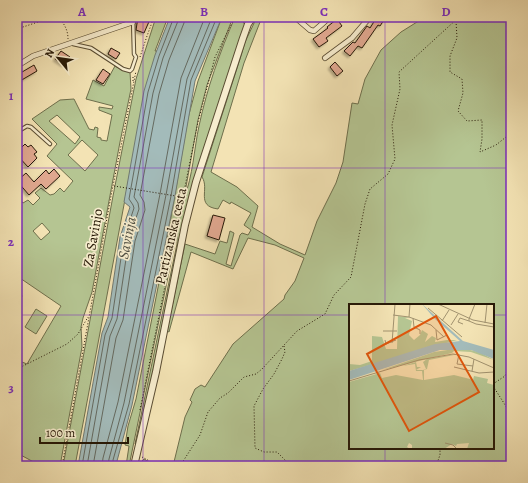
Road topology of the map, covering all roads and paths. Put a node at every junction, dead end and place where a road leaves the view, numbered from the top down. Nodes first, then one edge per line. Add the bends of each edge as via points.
1 (54, 17) edge
2 (58, 17) edge
3 (154, 17) edge
4 (235, 17) edge
5 (253, 17) edge
6 (294, 17) edge
7 (330, 17) edge
8 (370, 17) edge
9 (459, 17) edge
10 (133, 19) edge
11 (456, 21) junction
12 (17, 29) edge
13 (68, 43) junction
14 (325, 58) dead end
15 (138, 63) dead end
16 (17, 66) edge
17 (136, 70) dead end
18 (17, 132) edge
19 (511, 133) edge
20 (50, 144) dead end
21 (113, 186) junction
22 (182, 197) junction
23 (17, 289) edge
24 (17, 306) edge
25 (89, 315) junction
26 (284, 345) junction
27 (511, 360) edge
28 (17, 369) edge
29 (494, 383) edge
30 (494, 388) edge
31 (511, 410) edge
32 (140, 411) dead end
33 (440, 449) edge
34 (141, 457) dead end
35 (62, 466) edge
36 (134, 466) edge
37 (159, 466) edge
38 (180, 466) edge
39 (289, 466) edge
40 (436, 466) edge

1 - 12 path
2 - 13 path via 67,30
3 - 15 path
4 - 22 path via 215,57
5 - 36 street, Partizanska cesta via 243,38 196,182
6 - 7 street via 314,31
8 - 14 street via 352,38
9 - 11 path
10 - 13 street
10 - 13 lane via 136,57 130,71 91,48
11 - 19 path via 457,38 450,56 450,72 462,79 463,93 458,111 467,121 482,120 480,152 496,145
11 - 26 path via 399,72 400,89 392,125 395,159 388,174 370,189 351,277 334,295 325,314 297,331
13 - 16 street via 33,56
17 - 21 path, Za Savinjo
18 - 20 lane via 27,126 31,127
21 - 22 path
21 - 25 path, Za Savinjo
22 - 32 path
23 - 24 lane via 20,292
25 - 28 path via 78,334 67,344
25 - 35 path, Za Savinjo
26 - 38 path via 256,374 244,377 220,398 208,412 200,435
26 - 39 path via 282,359 254,406 255,448 264,452 277,452
27 - 29 path via 505,376
30 - 31 path via 508,412
33 - 40 path
34 - 37 path

